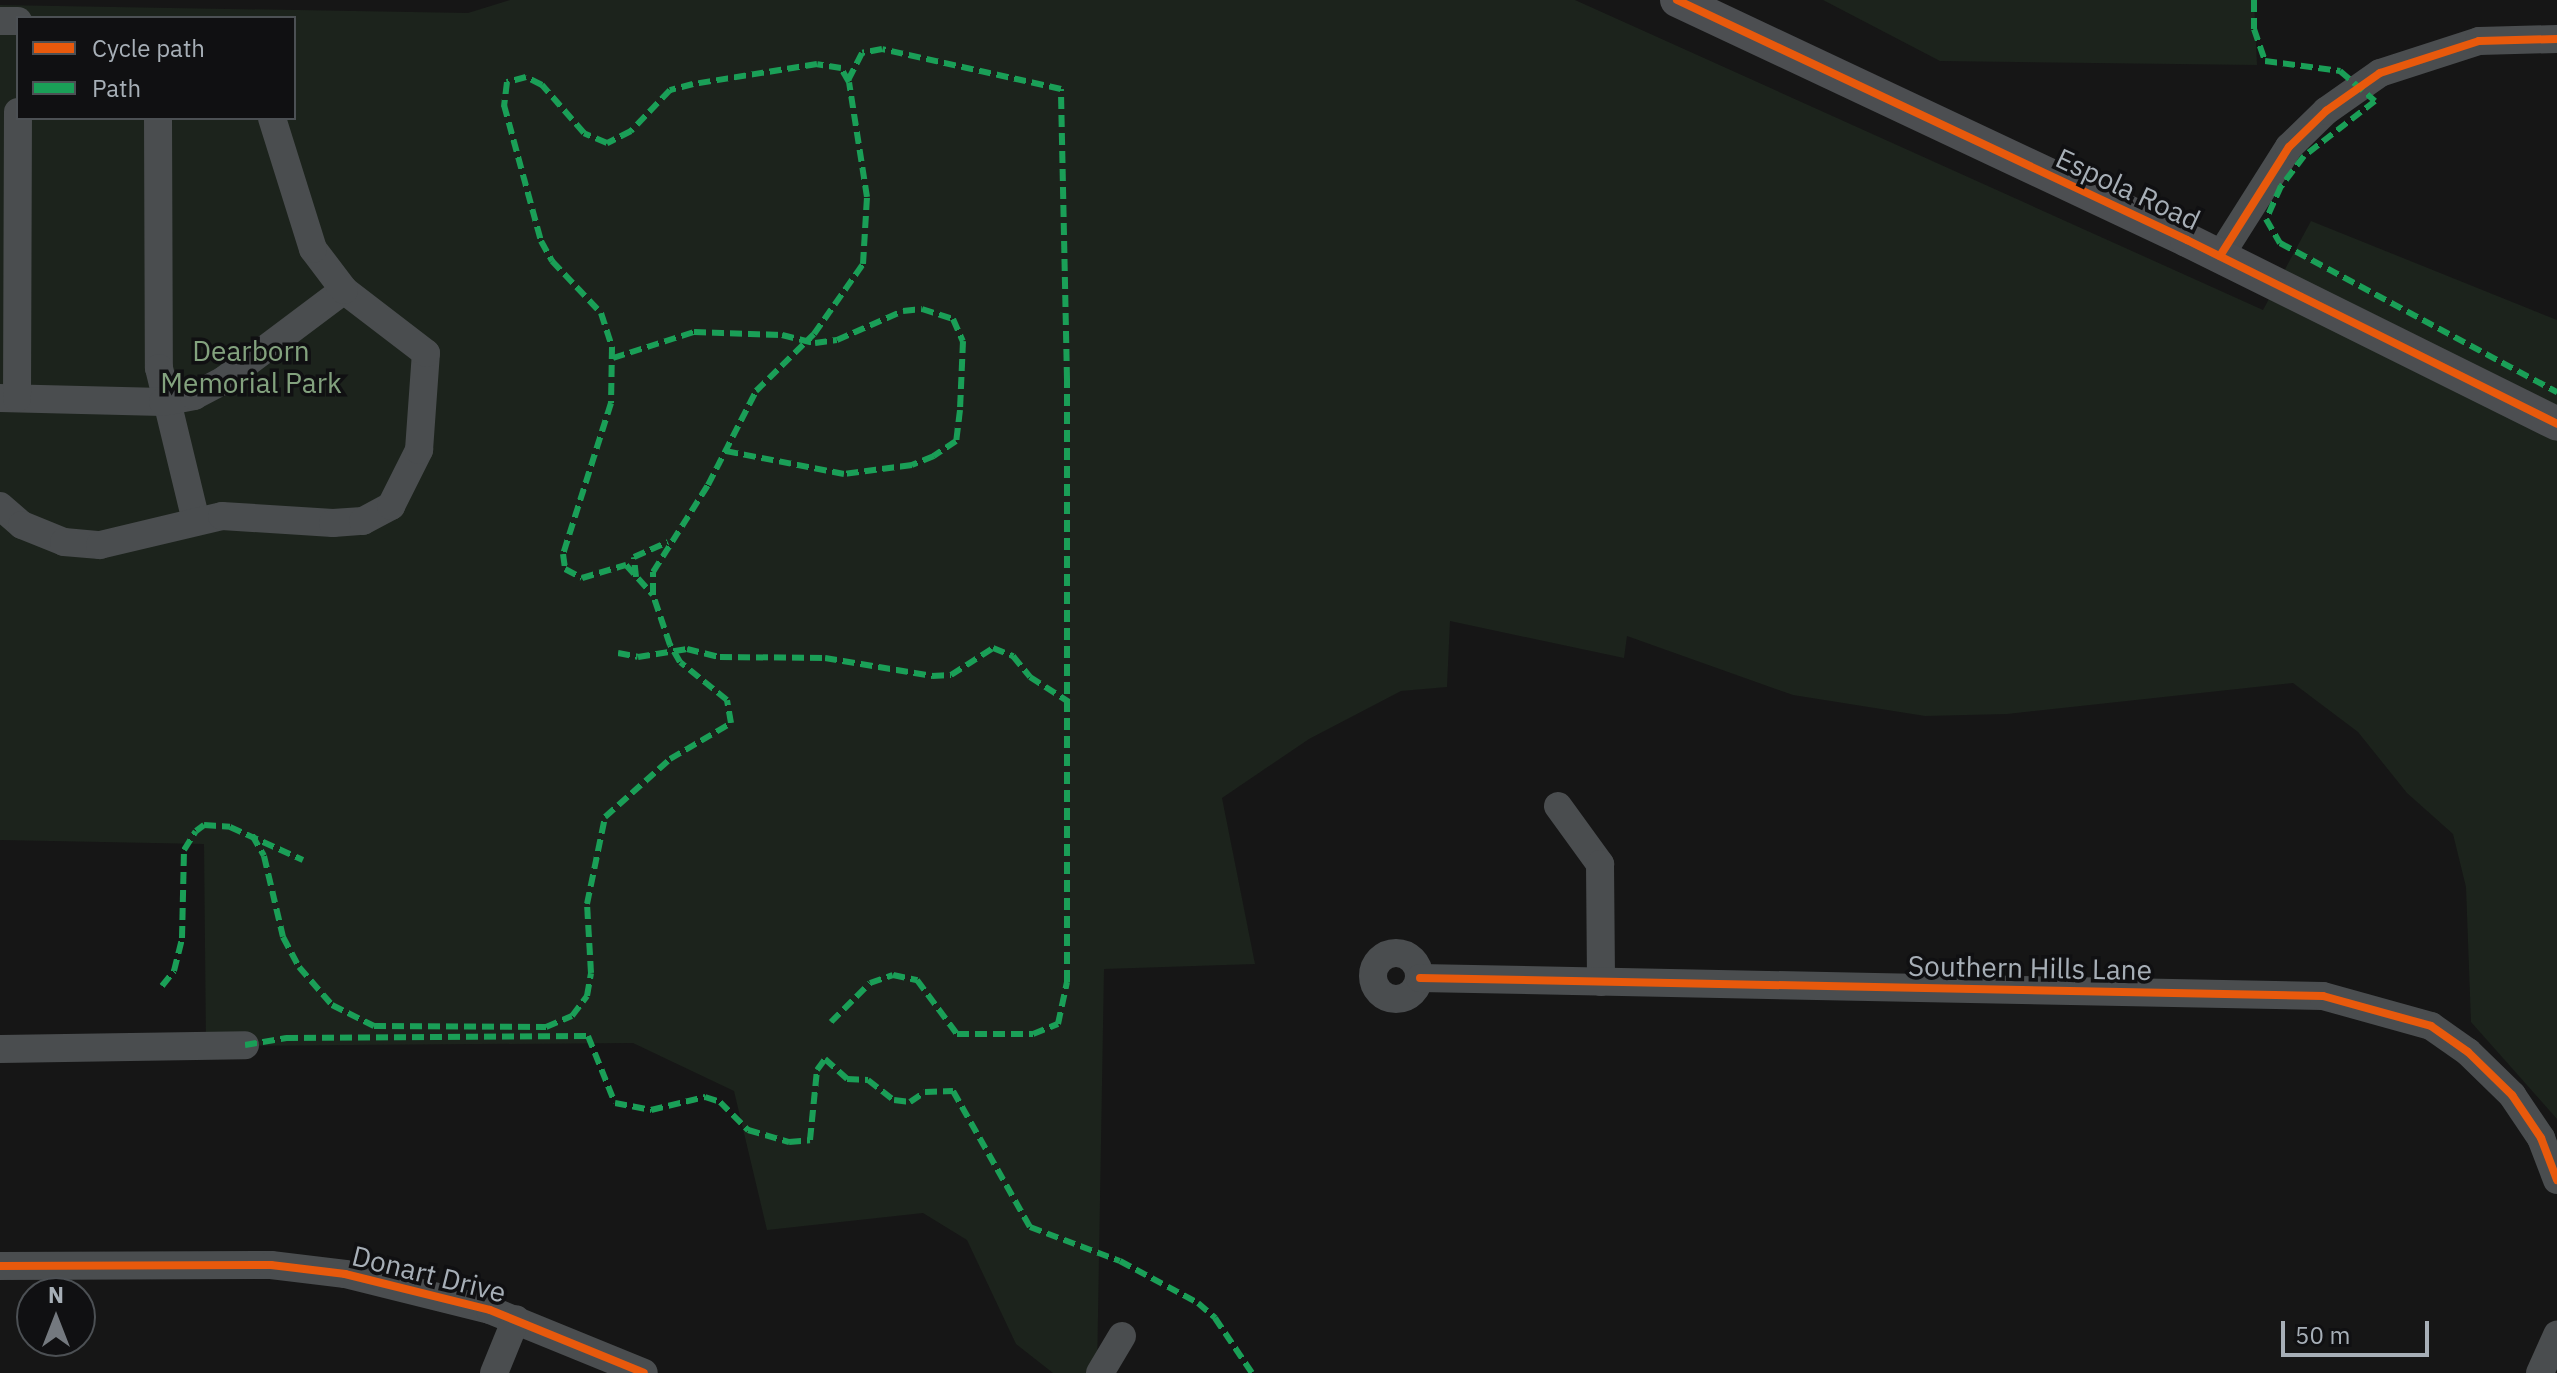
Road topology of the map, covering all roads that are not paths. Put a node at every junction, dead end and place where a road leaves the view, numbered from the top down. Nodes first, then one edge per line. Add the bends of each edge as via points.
1 (1677, 0) edge
2 (2557, 39) edge
3 (18, 120) edge
4 (158, 120) edge
5 (273, 120) edge
6 (2220, 256) junction
7 (344, 290) junction
8 (8, 398) edge
9 (163, 402) junction
10 (2557, 424) edge
11 (0, 506) edge
12 (196, 521) junction
13 (1558, 806) dead end
14 (1420, 978) dead end
15 (1601, 982) junction
16 (245, 1045) dead end
17 (0, 1049) edge
18 (2557, 1180) edge
19 (0, 1266) edge
20 (516, 1319) junction
21 (2557, 1335) edge
22 (1122, 1336) dead end
23 (494, 1373) edge
24 (644, 1373) edge
25 (1100, 1373) edge
26 (2540, 1373) edge

1 - 6 main road, Espola Road
2 - 6 street via 2479,41 2380,73 2326,111 2289,147
3 - 8 street
4 - 9 street
5 - 7 street via 313,249
6 - 10 main road, Espola Road
7 - 9 street via 224,380 194,396
7 - 12 street via 426,353 419,450 391,506 363,521 249,515
8 - 9 street
9 - 12 street
11 - 12 street via 22,525 64,542 100,545
13 - 15 street via 1600,864
14 - 15 street, Southern Hills Lane
15 - 18 street, Southern Hills Lane via 2323,996 2431,1026 2468,1052 2512,1095 2541,1138
16 - 17 street
19 - 20 street, Donart Drive via 308,1268 393,1284
20 - 23 street
20 - 24 street, Donart Drive
21 - 26 street
22 - 25 street

